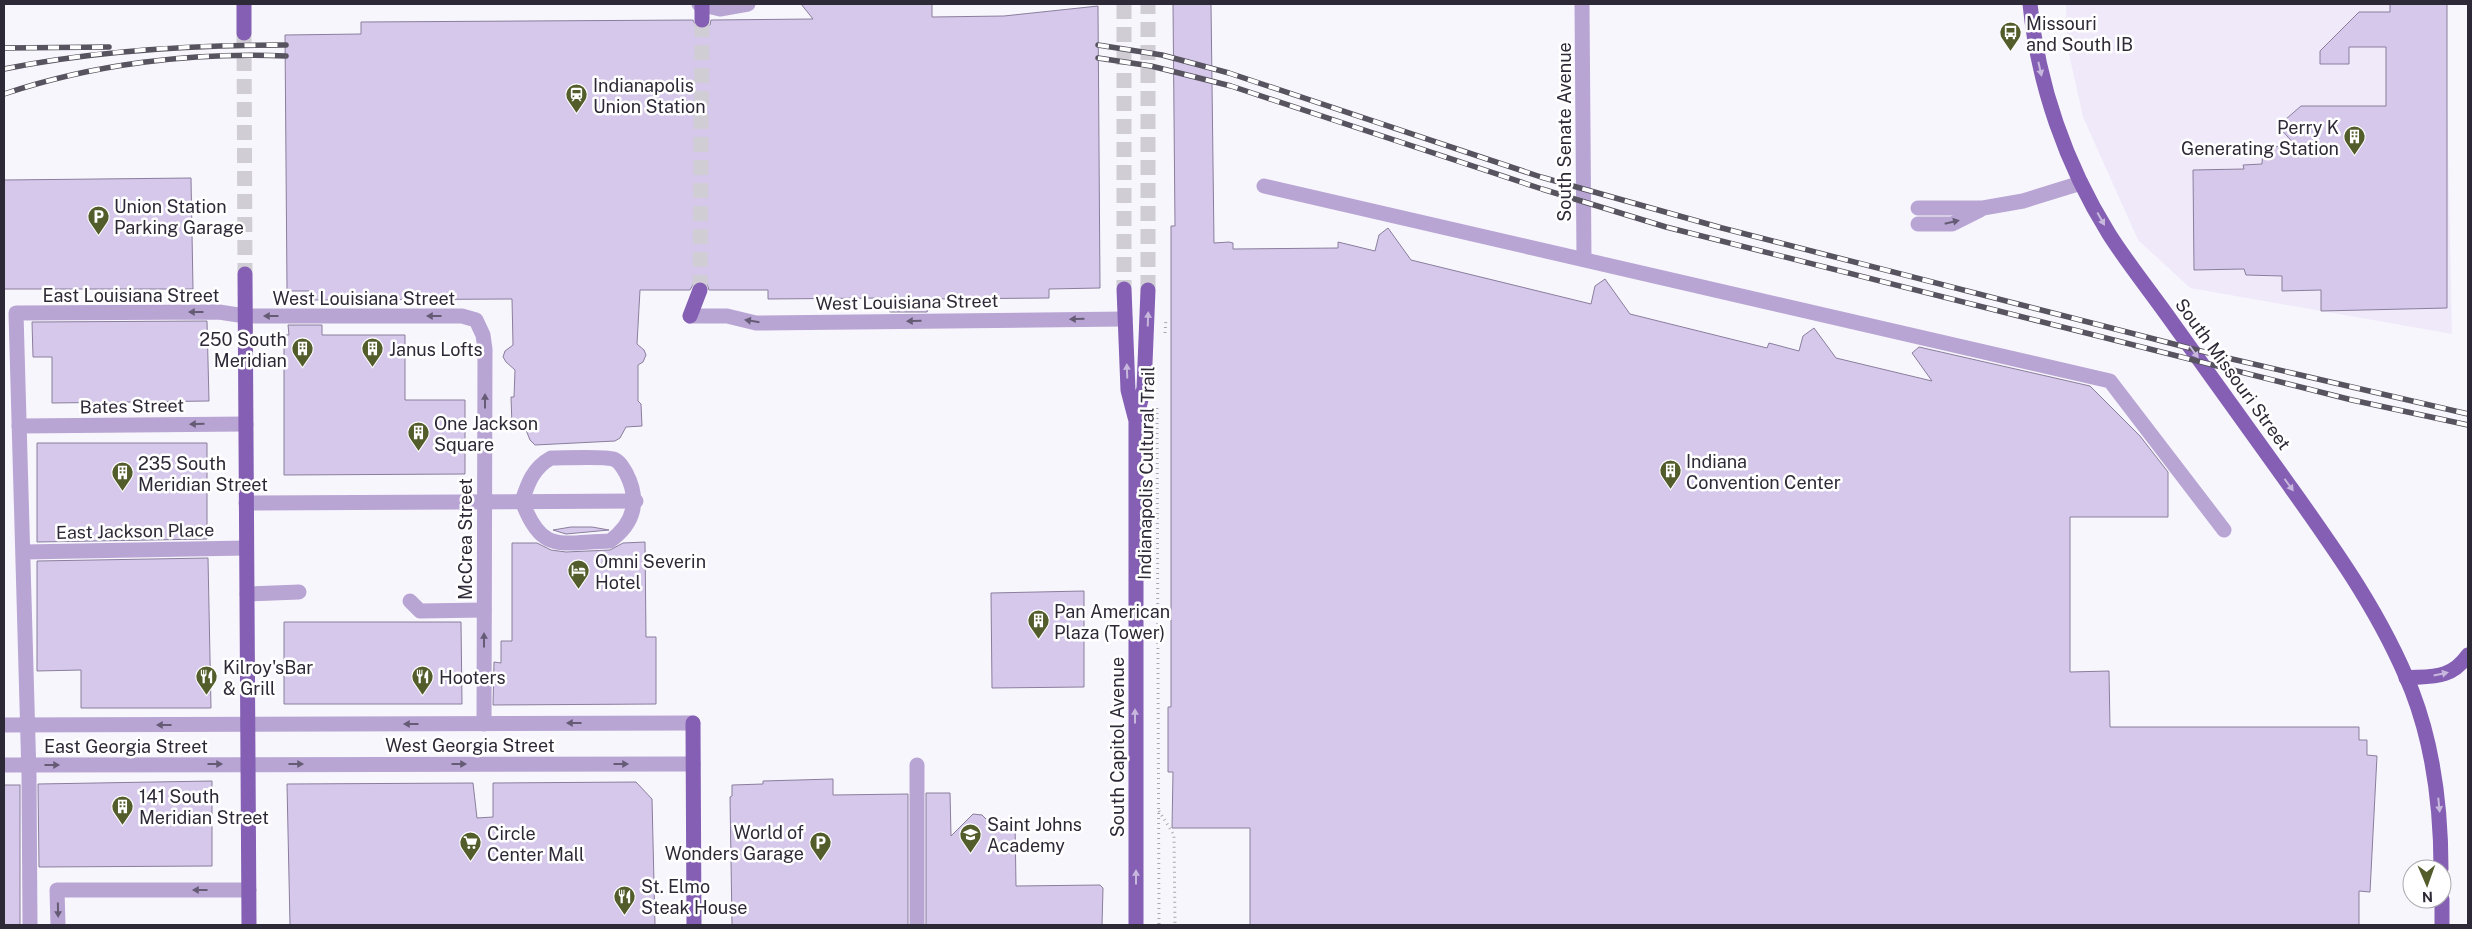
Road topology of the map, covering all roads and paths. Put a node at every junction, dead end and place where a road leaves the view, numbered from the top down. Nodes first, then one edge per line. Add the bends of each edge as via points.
1 (244, 4) edge
2 (701, 4) edge
3 (748, 4) edge
4 (1582, 4) edge
5 (2030, 4) edge
6 (702, 20) tunnel mouth
7 (244, 34) tunnel mouth
8 (2082, 183) junction
9 (1264, 186) dead end
10 (1918, 208) dead end
11 (1983, 208) junction
12 (1918, 224) dead end
13 (1584, 259) junction
14 (244, 274) tunnel mouth
15 (1124, 289) tunnel mouth
16 (700, 290) tunnel mouth
17 (1148, 290) tunnel mouth
18 (1165, 310) dead end
19 (245, 316) junction
20 (690, 316) joint
21 (1125, 319) junction
22 (480, 324) joint
23 (1164, 335) dead end
24 (1157, 401) dead end
25 (1136, 419) junction
26 (246, 424) junction
27 (19, 426) junction
28 (636, 501) junction
29 (484, 502) junction
30 (522, 502) junction
31 (246, 503) junction
32 (2224, 530) dead end
33 (246, 548) junction
34 (24, 552) junction
35 (299, 592) dead end
36 (247, 594) junction
37 (410, 601) dead end
38 (484, 610) junction
39 (2468, 655) edge
40 (2406, 678) junction
41 (693, 723) joint
42 (484, 724) junction
43 (4, 725) edge
44 (28, 725) junction
45 (248, 725) junction
46 (248, 764) junction
47 (693, 764) junction
48 (917, 764) dead end
49 (4, 765) edge
50 (28, 765) junction
51 (1159, 810) junction
52 (2442, 859) edge
53 (248, 890) junction
54 (2442, 909) edge
55 (30, 925) edge
56 (58, 925) edge
57 (249, 925) edge
58 (694, 925) edge
59 (917, 925) edge
60 (1136, 925) edge
61 (1159, 925) edge
62 (1176, 925) edge
63 (2442, 925) edge

1 - 7 main road
2 - 3 street via 720,9
2 - 6 main road
4 - 13 street, South Senate Avenue
5 -> 8 main road, South Missouri Street via 2045,88
8 - 11 street via 2023,201
8 -> 40 main road, South Missouri Street via 2109,234 2343,561 2377,617
9 - 13 street
10 - 11 street
12 -> 11 street via 1952,224
13 - 32 street via 2110,380
14 - 19 main road
15 - 21 main road, South Capitol Avenue
16 - 20 main road
25 -> 17 main road, South Capitol Avenue via 1144,388
18 - 23 path
22 -> 19 street, West Louisiana Street via 462,316
19 - 26 main road
19 -> 27 street, East Louisiana Street via 219,312 16,314
21 -> 20 street, West Louisiana Street via 756,323 727,316
25 -> 21 main road, South Capitol Avenue via 1128,390
29 -> 22 street, McCrea Street via 485,348
24 - 51 path, Indianapolis Cultural Trail
60 -> 25 main road, South Capitol Avenue
26 -> 27 street, Bates Street
26 - 31 main road
27 - 34 street
28 - 30 street
28 - 30 street via 628,523 610,541 552,542 535,531
28 - 30 street via 630,480 614,459 551,458 541,463 529,479
29 - 30 street
29 - 31 street
29 - 38 street, McCrea Street
31 - 33 main road
33 - 34 street, East Jackson Place
33 - 36 main road
34 - 44 street
35 - 36 street
36 - 45 main road
37 - 38 street via 420,611
42 -> 38 street, McCrea Street
40 -> 39 main road via 2447,673 2458,667
40 -> 52 main road, South Missouri Street via 2431,757 2439,804
41 -> 42 street, West Georgia Street
41 - 47 main road
42 -> 45 street, West Georgia Street
43 - 44 street, East Georgia Street
45 -> 44 street, East Georgia Street
44 - 50 street
45 - 46 main road
46 -> 47 street, West Georgia Street
50 -> 46 street, East Georgia Street
46 - 53 main road
47 - 58 main road
48 - 59 street
49 - 50 street, East Georgia Street
50 - 55 street
51 - 61 path, Indianapolis Cultural Trail
51 - 62 path via 1174,835
53 -> 56 street via 57,890
53 - 57 main road
54 - 63 main road

